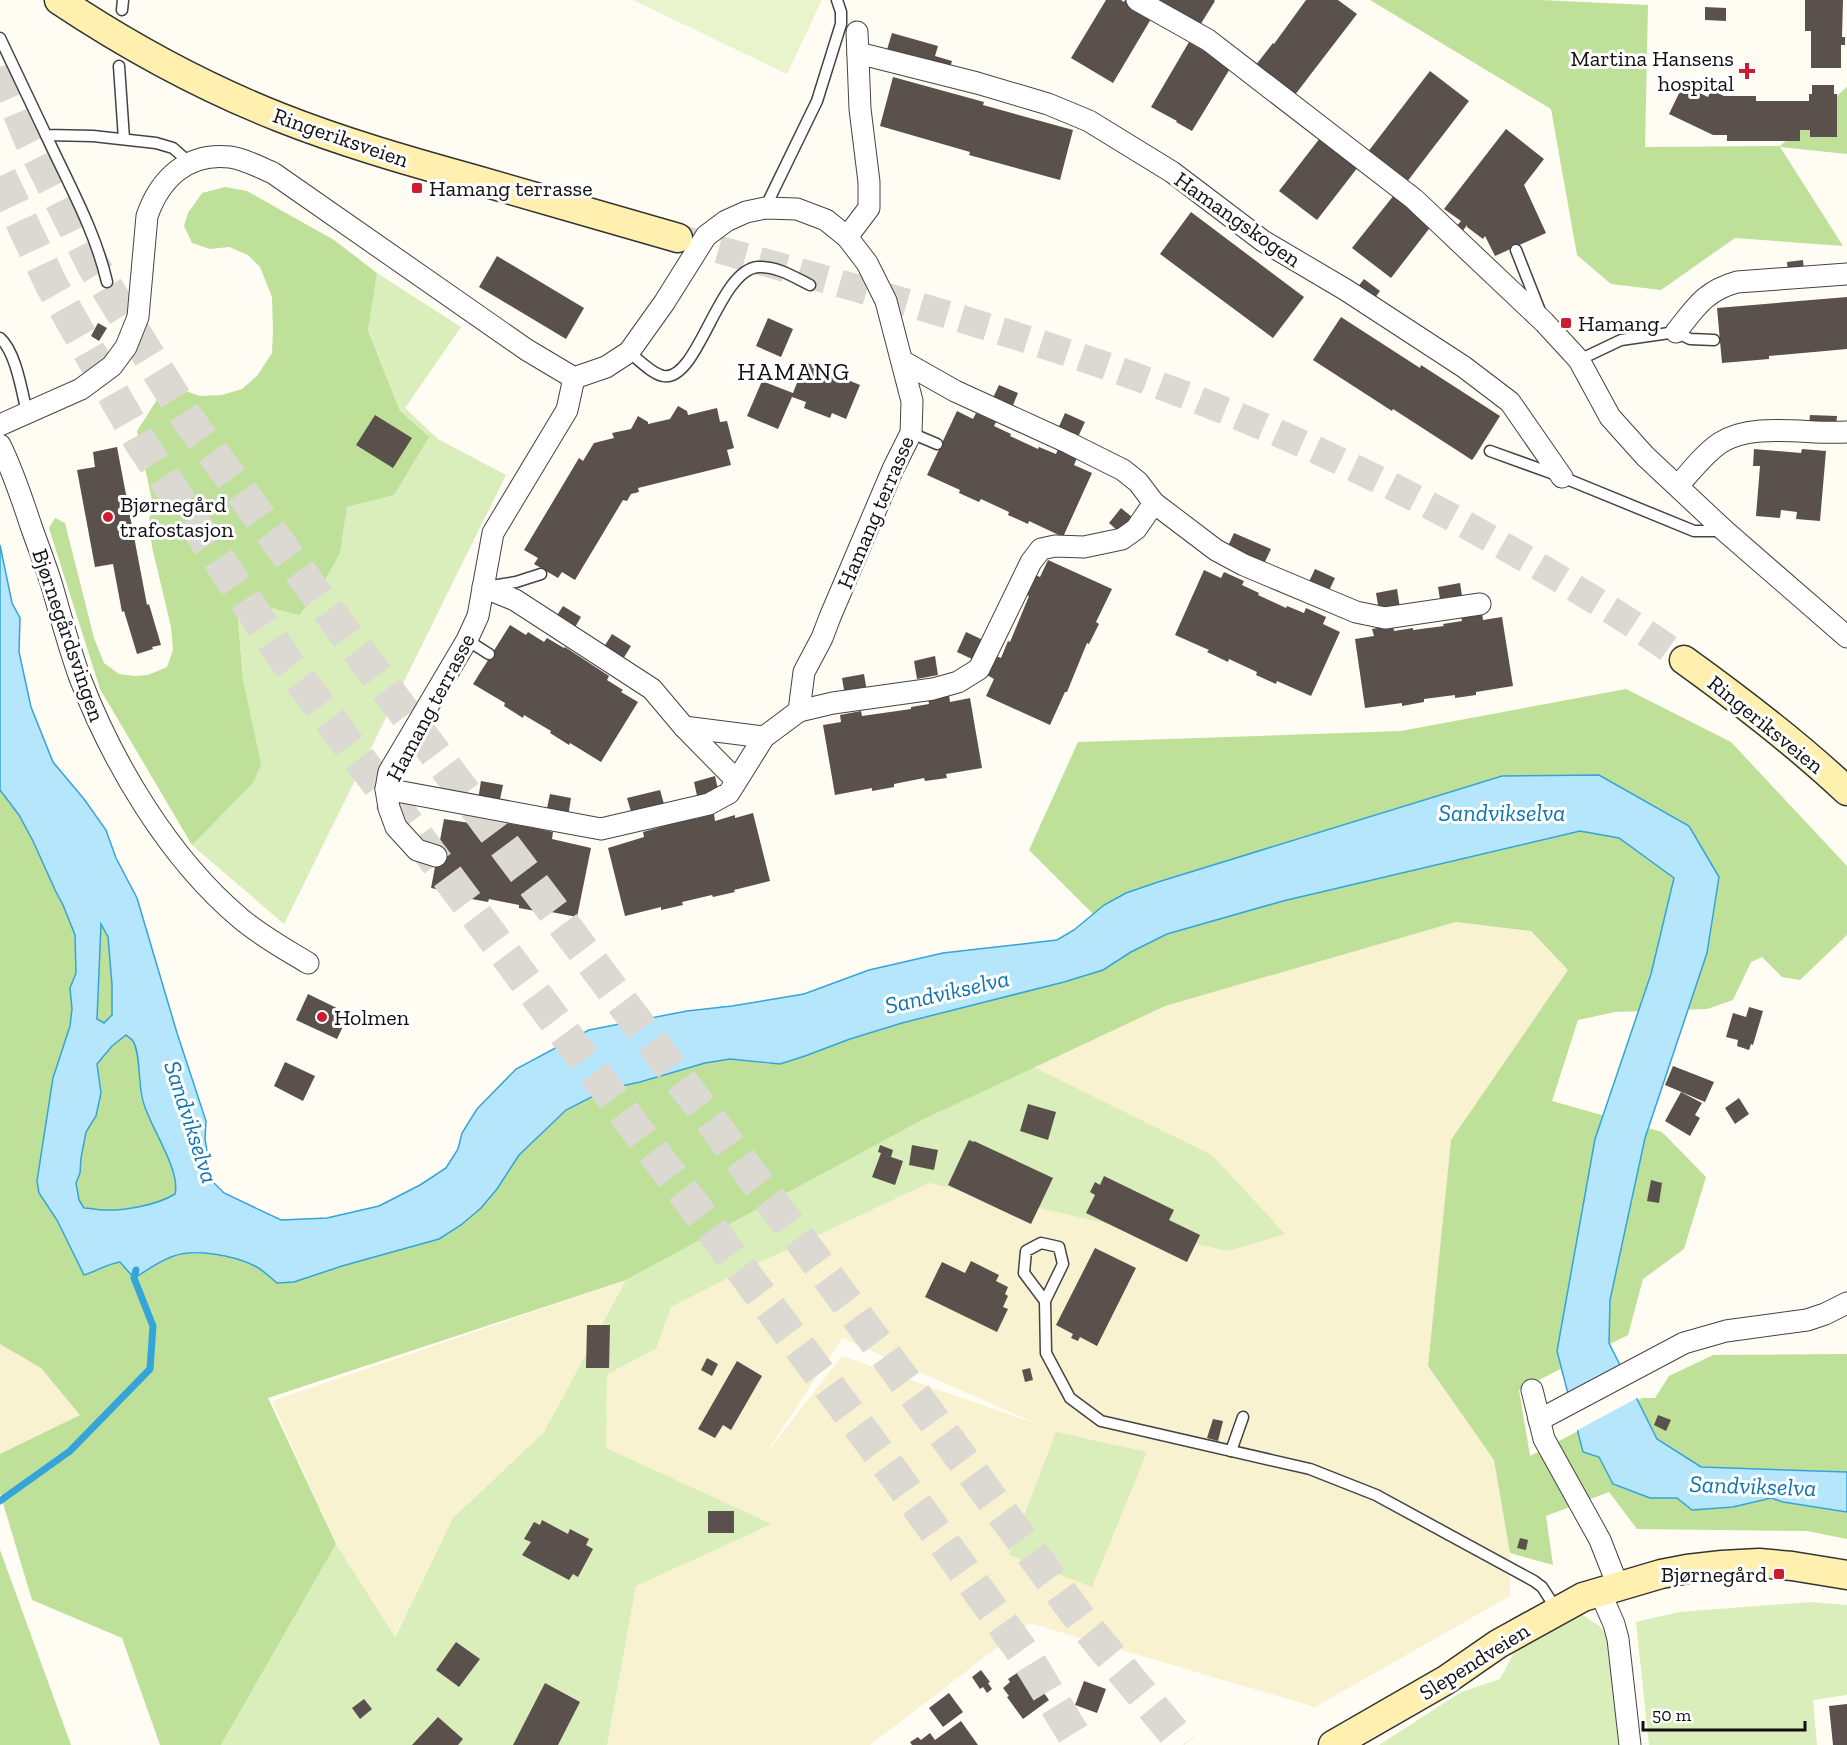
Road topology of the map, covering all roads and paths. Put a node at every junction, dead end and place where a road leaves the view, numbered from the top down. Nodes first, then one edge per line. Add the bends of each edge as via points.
1 (59, 0) edge
2 (837, 0) edge
3 (1137, 0) edge
4 (0, 38) edge
5 (118, 66) dead end
6 (46, 135) junction
7 (124, 139) junction
8 (190, 163) junction
9 (765, 208) junction
10 (848, 237) junction
11 (678, 238) tunnel mouth
12 (1516, 250) dead end
13 (1847, 274) edge
14 (107, 282) dead end
15 (810, 285) dead end
16 (1544, 321) junction
17 (1676, 332) junction
18 (0, 338) edge
19 (1714, 340) dead end
20 (629, 352) junction
21 (1580, 360) junction
22 (902, 361) junction
23 (574, 378) junction
24 (27, 412) junction
25 (0, 425) edge
26 (1847, 432) edge
27 (911, 433) junction
28 (937, 444) dead end
29 (0, 445) edge
30 (1490, 450) dead end
31 (1562, 477) junction
32 (1678, 486) junction
33 (1154, 503) junction
34 (1725, 531) junction
35 (541, 574) dead end
36 (483, 587) junction
37 (1480, 604) dead end
38 (1847, 637) edge
39 (467, 640) junction
40 (489, 654) dead end
41 (1684, 660) tunnel mouth
42 (799, 711) junction
43 (684, 727) junction
44 (764, 737) junction
45 (736, 780) junction
46 (386, 789) junction
47 (1847, 791) edge
48 (436, 856) dead end
49 (308, 963) dead end
50 (1045, 1301) junction
51 (1847, 1303) edge
52 (1532, 1390) dead end
53 (1548, 1416) junction
54 (1243, 1417) dead end
55 (1232, 1451) junction
56 (1847, 1575) edge
57 (1609, 1589) junction
58 (1557, 1611) junction
59 (1333, 1745) edge
60 (1630, 1745) edge

1 - 11 main road, Ringeriksveien via 198,82 277,117 425,165
2 - 9 lane via 841,24 817,101
3 - 16 street via 1208,40 1414,199
4 - 6 lane
5 - 7 lane
6 - 7 lane
6 - 14 lane via 90,229
7 - 8 lane via 173,148
8 - 23 street via 213,157 231,158 273,173 527,350
8 - 24 street via 172,173 160,187 147,216 138,317 126,347 112,366 81,389
9 - 10 street, Hamang terrasse via 797,209 826,220
9 - 20 street, Hamang terrasse via 736,216 706,236
10 - 22 street, Hamang terrasse via 867,263 886,301
10 - 31 street, Hamangskogen via 869,208 858,43 1089,121 1172,172 1263,241 1346,290 1510,402
12 - 16 lane
13 - 17 street via 1721,286 1705,297
15 - 20 lane via 782,271 758,267 743,273 732,284 691,357 677,373 666,376 655,372
16 - 21 street
17 - 19 lane via 1690,339
17 - 21 lane via 1621,340
18 - 24 lane via 10,352
20 - 23 street, Hamang terrasse via 606,367
21 - 32 street via 1610,417
22 - 27 street, Hamang terrasse via 912,401
22 - 33 street via 955,391 1123,470
23 - 36 street, Hamang terrasse via 567,410 493,533
24 - 25 street
26 - 32 street via 1778,430 1738,434 1720,443
27 - 28 lane
27 - 42 street, Hamang terrasse via 804,672
29 - 49 street, Bjørnegårdsvingen via 48,573 80,677 141,801 210,891 260,933
30 - 31 lane
31 - 34 lane via 1694,531
32 - 34 street
33 - 37 street via 1216,550 1356,612 1385,618
33 - 42 street via 1136,529 1122,539 1084,547 1041,549 979,669 958,682
34 - 38 street
35 - 36 lane
36 - 39 street, Hamang terrasse via 478,616
36 - 43 street via 515,600 652,689
39 - 40 lane
39 - 46 street, Hamang terrasse via 389,772
41 - 47 main road, Ringeriksveien via 1784,735
42 - 44 street
43 - 44 street
43 - 45 street
44 - 45 street
45 - 46 street via 729,793 709,804 601,829
46 - 48 street, Hamang terrasse via 396,827 417,850
50 - 50 lane via 1063,1264 1059,1246 1041,1243 1026,1251 1024,1273
50 - 55 lane via 1046,1353 1070,1398 1101,1421
51 - 53 street via 1807,1320 1696,1338
52 - 53 street
53 - 57 street via 1544,1439 1600,1540
54 - 55 lane
55 - 58 lane via 1310,1469 1376,1495 1534,1581
56 - 57 main road, Slependveien via 1759,1563 1722,1565 1687,1569
57 - 58 main road, Slependveien
57 - 60 street
58 - 59 main road, Slependveien

